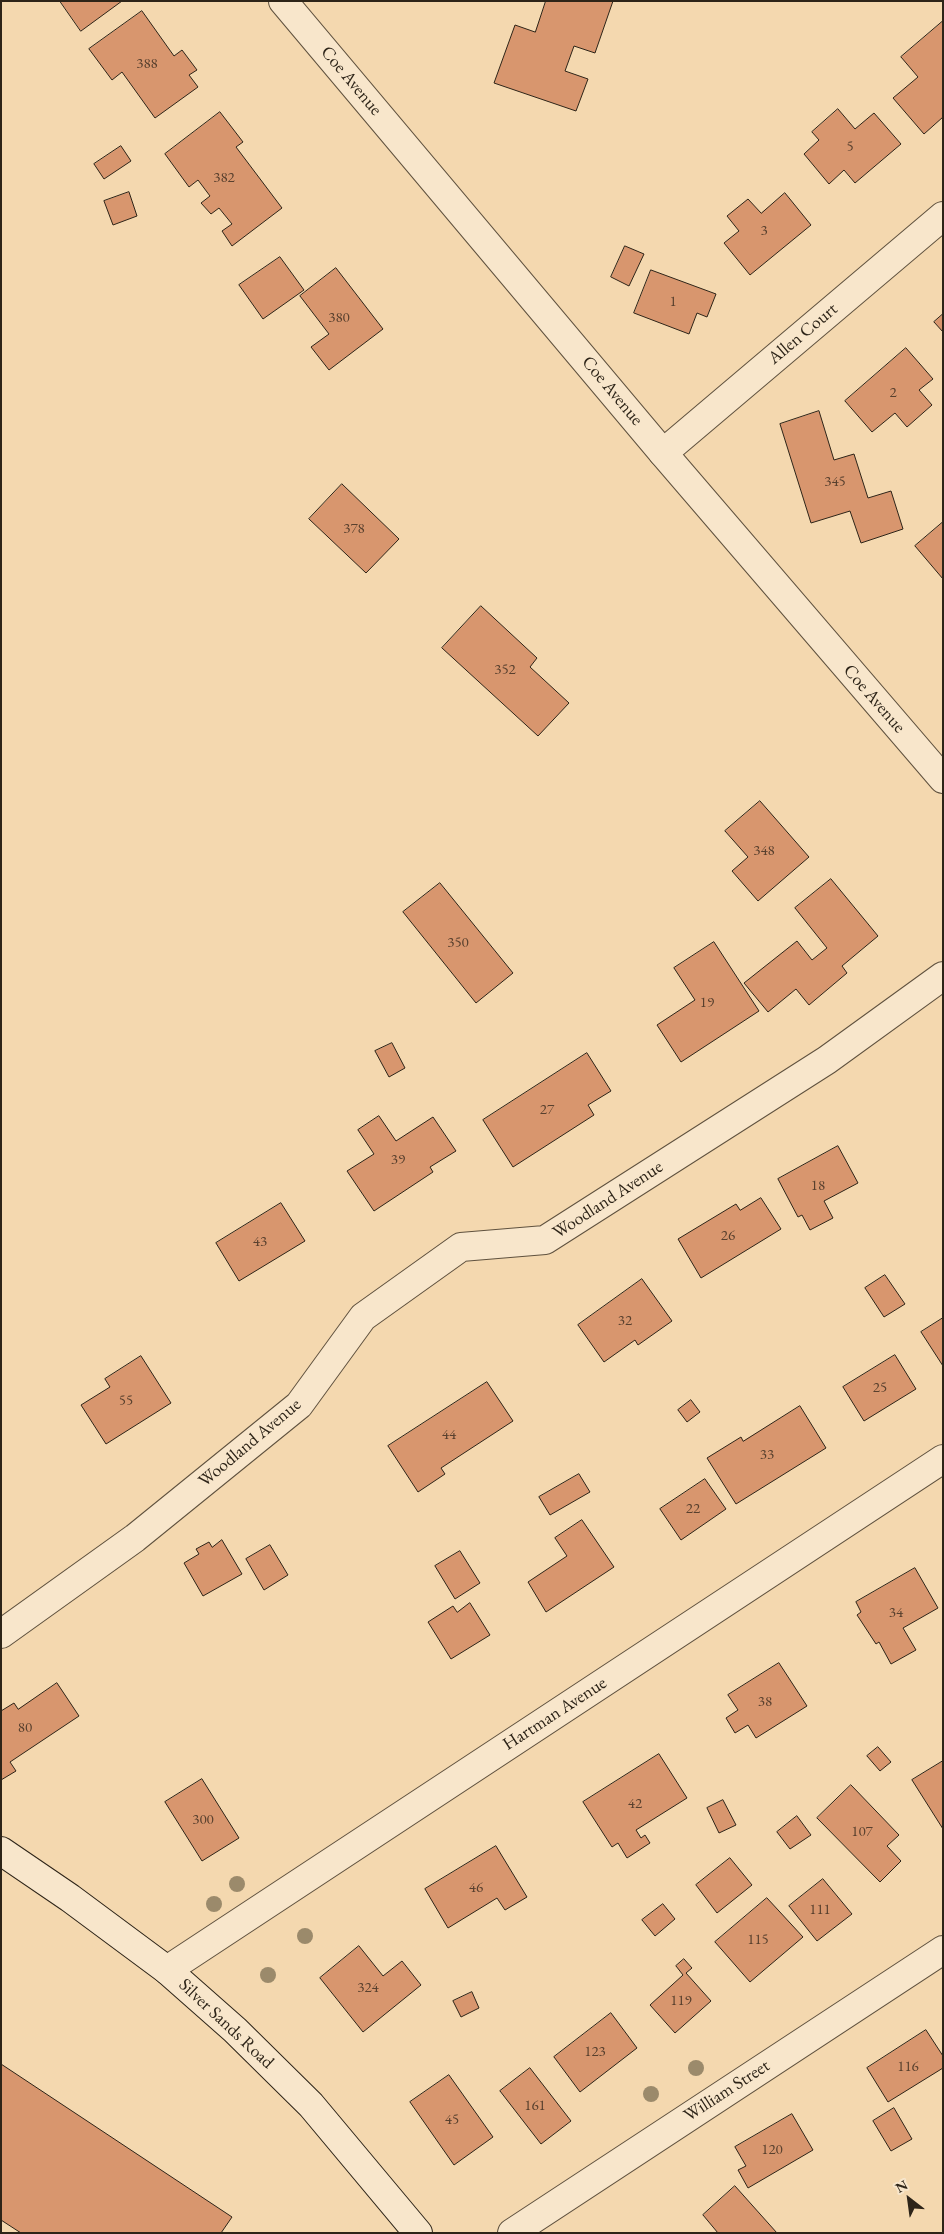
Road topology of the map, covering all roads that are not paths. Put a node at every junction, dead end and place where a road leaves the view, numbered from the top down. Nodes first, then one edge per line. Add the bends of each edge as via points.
1 (283, 1) edge
2 (943, 216) edge
3 (663, 452) junction
4 (943, 779) edge
5 (943, 976) edge
6 (943, 1459) edge
7 (1, 1634) edge
8 (1, 1851) edge
9 (943, 1950) edge
10 (167, 1970) junction
11 (418, 2233) edge
12 (512, 2233) edge

1 - 3 street, Coe Avenue
2 - 3 street, Allen Court
3 - 4 street, Coe Avenue
5 - 7 street, Woodland Avenue via 827,1060 545,1240 461,1247 363,1317 300,1405 135,1538
6 - 10 street, Hartman Avenue
8 - 10 street, Silver Sands Road
9 - 12 street, William Street
10 - 11 street, Silver Sands Road via 312,2105

